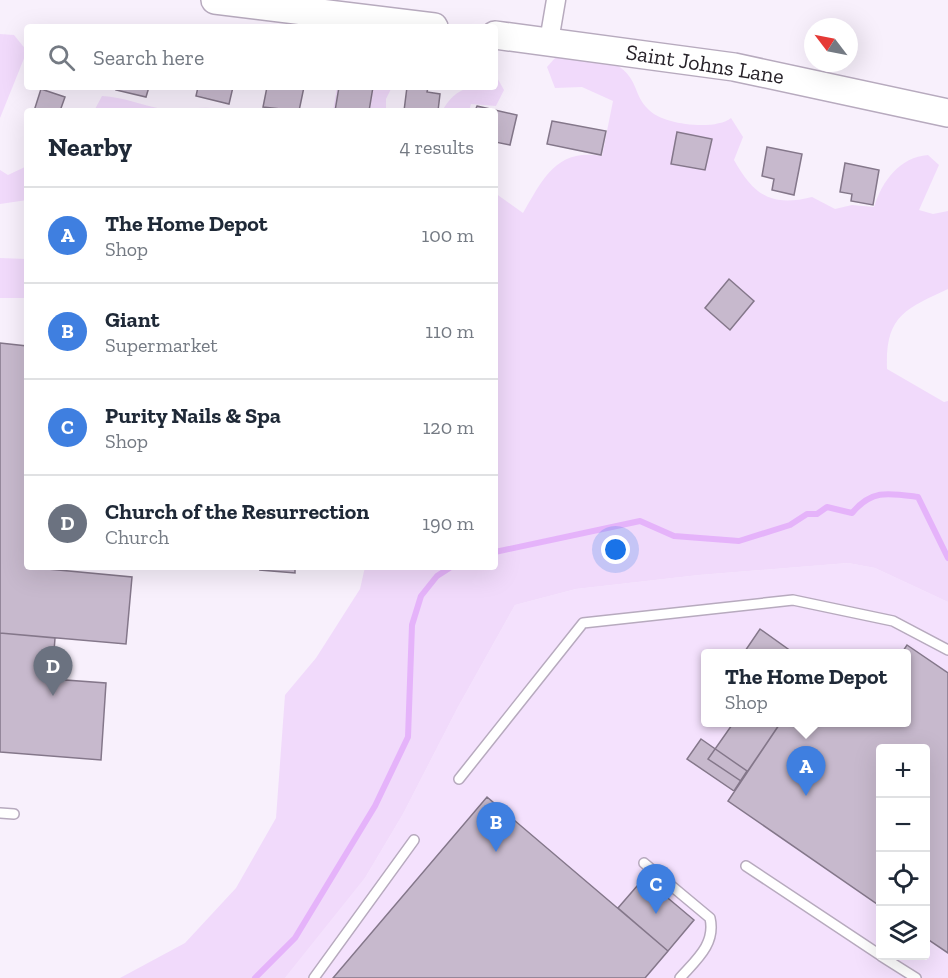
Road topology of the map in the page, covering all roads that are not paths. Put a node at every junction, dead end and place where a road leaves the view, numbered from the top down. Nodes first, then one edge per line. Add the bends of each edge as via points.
1 (215, 0) edge
2 (556, 0) edge
3 (410, 24) edge
4 (498, 35) edge
5 (549, 41) junction
6 (948, 113) edge
7 (948, 650) edge
8 (459, 778) dead end
9 (0, 813) edge
10 (14, 814) dead end
11 (414, 840) dead end
12 (644, 863) dead end
13 (746, 866) dead end
14 (876, 952) edge
15 (889, 960) edge
16 (314, 978) edge
17 (680, 978) edge
18 (916, 978) edge

1 - 3 street
2 - 5 street
4 - 5 street, Saint Johns Lane
5 - 6 street, Saint Johns Lane via 735,67
7 - 8 lane via 893,621 793,600 583,623
9 - 10 lane
11 - 16 lane
12 - 17 lane via 710,918 712,935 706,947
13 - 14 lane
15 - 18 lane

